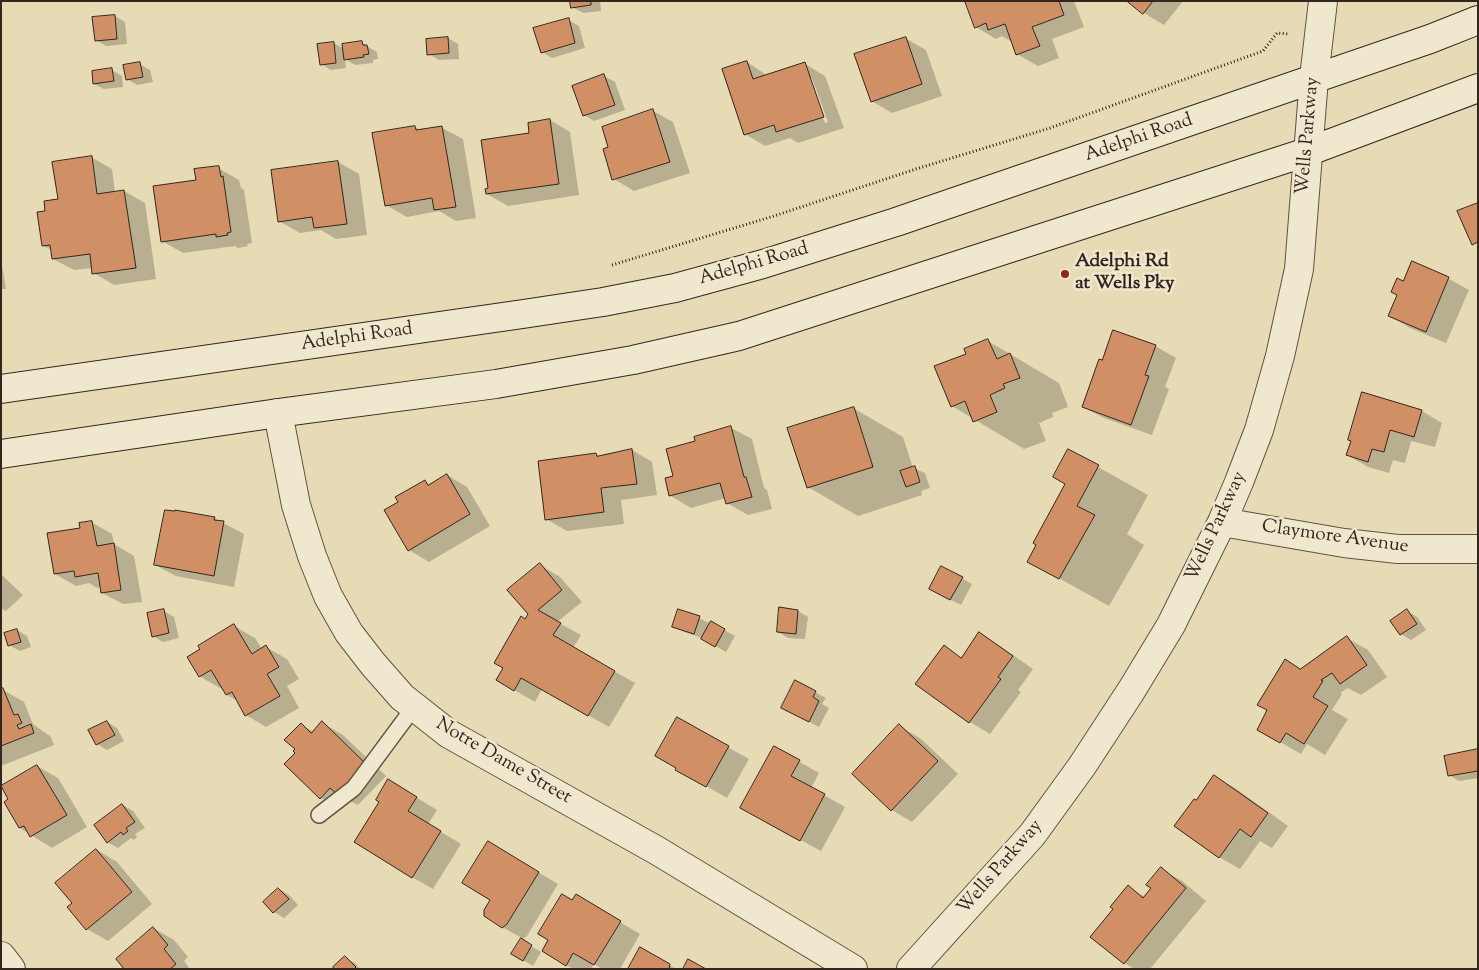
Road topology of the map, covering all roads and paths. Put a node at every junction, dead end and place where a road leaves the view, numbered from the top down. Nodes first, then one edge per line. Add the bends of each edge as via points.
1 (1323, 1) edge
2 (1478, 20) edge
3 (1291, 35) dead end
4 (1314, 78) junction
5 (1478, 88) edge
6 (1307, 152) junction
7 (611, 266) dead end
8 (1, 388) edge
9 (278, 412) junction
10 (1, 454) edge
11 (1222, 522) junction
12 (1478, 549) edge
13 (414, 707) junction
14 (319, 815) dead end
15 (1, 956) edge
16 (11, 969) edge
17 (853, 969) edge
18 (911, 969) edge

1 - 4 main road, Wells Parkway
2 - 4 main road, Adelphi Road
3 - 7 path via 1277,33 1263,51 1050,128
4 - 6 main road, Wells Parkway
4 - 8 main road, Adelphi Road via 896,222 675,288 524,314
5 - 6 main road
6 - 9 main road via 739,336 632,360 496,384
6 - 11 main road, Wells Parkway via 1299,269 1280,356 1259,430
9 - 10 main road
9 - 13 main road, Notre Dame Street via 296,505 328,596 349,633 373,664
11 - 12 main road, Claymore Avenue via 1398,549
11 - 18 main road, Wells Parkway via 1171,625 1082,766 1032,835
13 - 14 lane via 354,788
13 - 17 main road, Notre Dame Street via 449,734 656,850
15 - 16 main road

